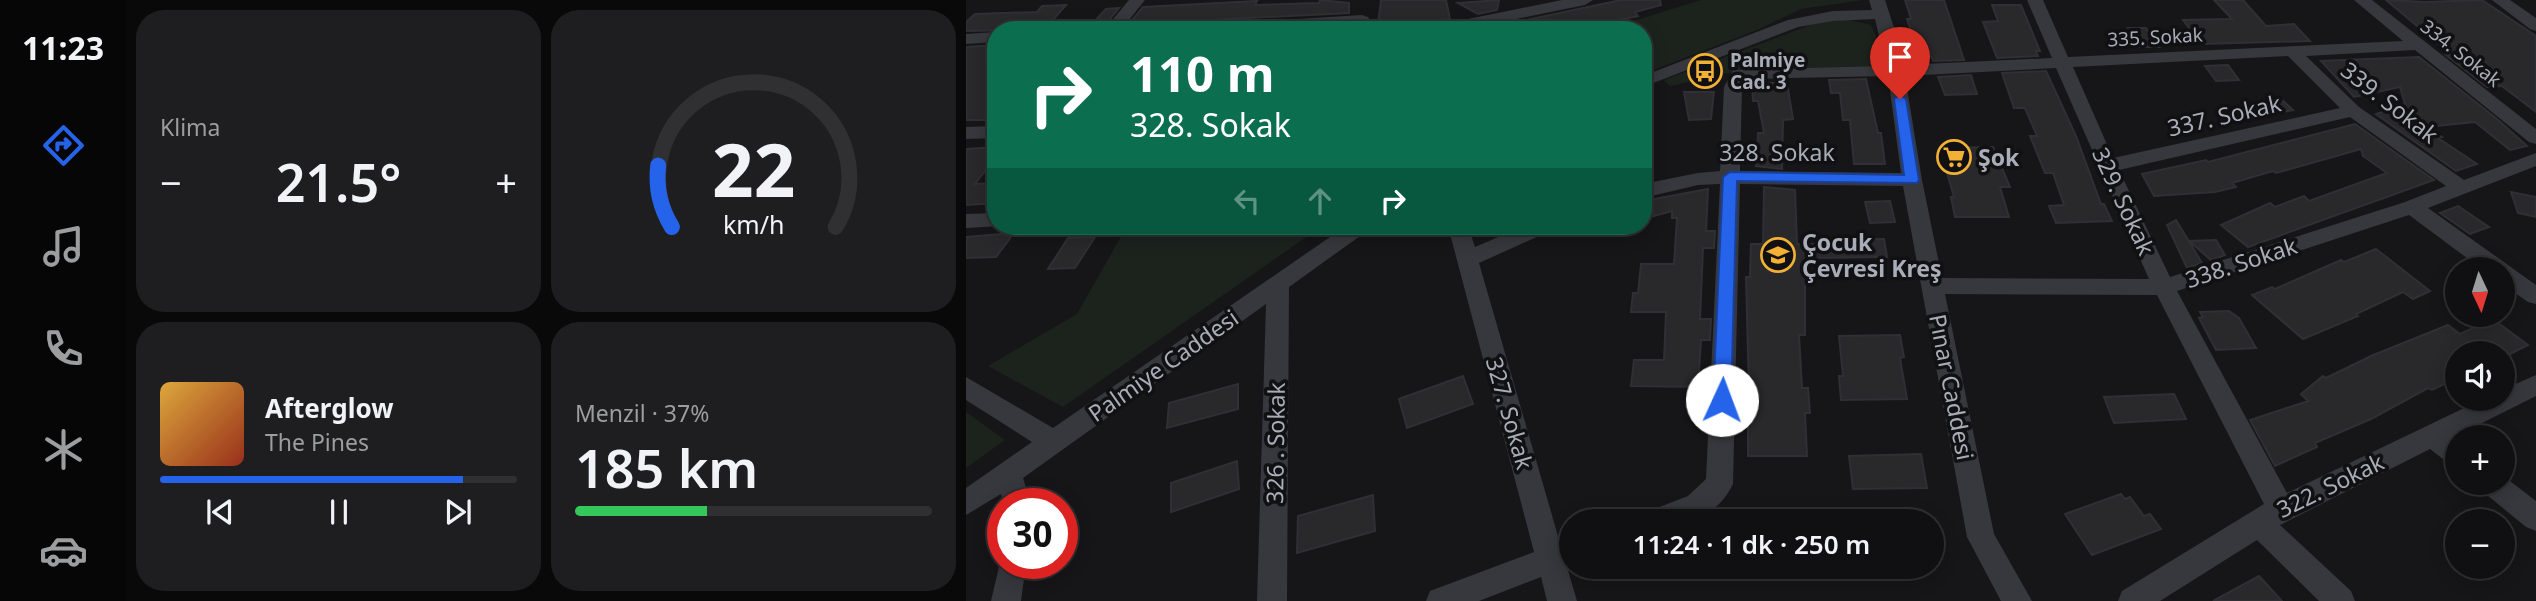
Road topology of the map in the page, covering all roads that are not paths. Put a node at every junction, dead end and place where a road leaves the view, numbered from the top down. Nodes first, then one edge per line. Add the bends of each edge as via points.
1 (1137, 0) edge
2 (1364, 0) edge
3 (1585, 0) edge
4 (2035, 0) edge
5 (2362, 0) edge
6 (2500, 0) edge
7 (1879, 6) edge
8 (1512, 7) edge
9 (1120, 21) edge
10 (1361, 21) edge
11 (1467, 21) edge
12 (2536, 26) edge
13 (987, 37) edge
14 (966, 38) edge
15 (2416, 45) junction
16 (2292, 51) junction
17 (2062, 63) junction
18 (1896, 71) junction
19 (1652, 78) edge
20 (2353, 111) junction
21 (987, 132) edge
22 (966, 133) edge
23 (2536, 138) edge
24 (2536, 159) edge
25 (2107, 166) junction
26 (1730, 177) junction
27 (1912, 180) junction
28 (2461, 187) junction
29 (1652, 189) edge
30 (2412, 206) junction
31 (987, 220) edge
32 (966, 221) edge
33 (1347, 235) edge
34 (1460, 235) edge
35 (1523, 235) edge
36 (2482, 257) edge
37 (1466, 260) junction
38 (2515, 281) edge
39 (1278, 285) junction
40 (1933, 286) junction
41 (2164, 286) junction
42 (2536, 296) edge
43 (2536, 385) edge
44 (966, 387) edge
45 (2432, 435) junction
46 (1052, 441) junction
47 (2445, 445) edge
48 (1009, 474) junction
49 (1013, 488) edge
50 (2508, 495) edge
51 (966, 503) edge
52 (1688, 509) edge
53 (2269, 515) junction
54 (2536, 517) edge
55 (1559, 546) edge
56 (1559, 556) edge
57 (1010, 579) edge
58 (1562, 579) edge
59 (1006, 601) edge
60 (1272, 601) edge
61 (1441, 601) edge
62 (1562, 601) edge
63 (2017, 601) edge
64 (2133, 601) edge
65 (2340, 601) edge

1 - 9 street
2 - 10 street
3 - 8 street
4 - 17 street, 329. Sokak
5 - 15 street, 334. Sokak
6 - 12 street
7 - 18 street, Pınar Caddesi
7 - 19 street via 1794,23
8 - 11 street
13 - 14 street
15 - 16 street, 335. Sokak
15 - 23 street, 334. Sokak
16 - 17 street, 335. Sokak
16 - 20 street, 339. Sokak
17 - 18 street, 335. Sokak
17 - 25 street, 329. Sokak
18 - 26 street via 1739,75 1734,87
18 - 27 street, Pınar Caddesi
20 - 25 street, 337. Sokak
20 - 28 street, 339. Sokak
21 - 22 street
24 - 28 street, 338. Sokak
25 - 41 street, 329. Sokak
26 - 27 street, 328. Sokak
26 - 29 street, 328. Sokak
26 - 52 street via 1720,484
27 - 40 street, Pınar Caddesi
28 - 30 street, 338. Sokak
30 - 36 street
30 - 41 street, 338. Sokak
31 - 32 street
33 - 39 street, Palmiye Caddesi
34 - 37 street, 327. Sokak
35 - 37 street
37 - 55 street, 327. Sokak
38 - 42 street
39 - 46 street, Palmiye Caddesi
39 - 60 street, 326 . Sokak
40 - 41 street, 338. Sokak
40 - 63 street, Pınar Caddesi via 1982,537
41 - 53 street, 329. Sokak
43 - 45 street, 322. Sokak
44 - 46 street
45 - 47 street
45 - 53 street, 322. Sokak
46 - 48 street, Palmiye Caddesi
48 - 49 street
48 - 51 street, Palmiye Caddesi
50 - 54 street
53 - 64 street, 322. Sokak
53 - 65 street, 329. Sokak
56 - 61 street
57 - 59 street
58 - 62 street, 327. Sokak

